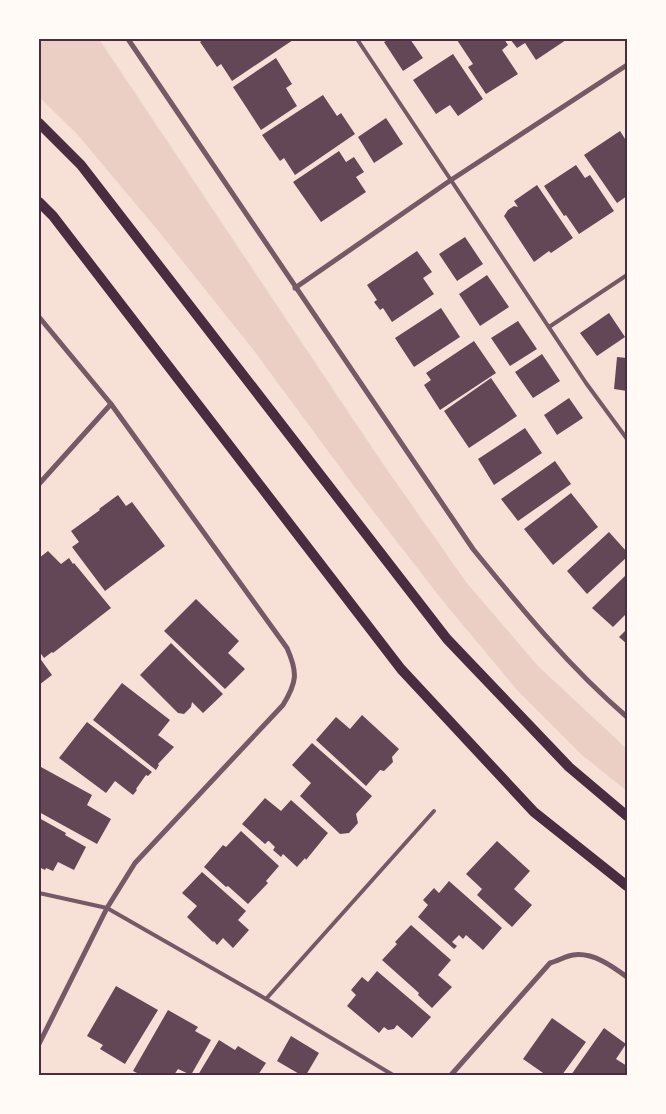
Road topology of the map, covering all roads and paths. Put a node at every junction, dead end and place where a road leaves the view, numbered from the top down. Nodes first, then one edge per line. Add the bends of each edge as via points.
1 (128, 39) edge
2 (357, 39) edge
3 (627, 65) edge
4 (39, 123) edge
5 (451, 180) junction
6 (39, 202) edge
7 (627, 275) edge
8 (295, 288) junction
9 (39, 317) edge
10 (549, 327) junction
11 (111, 404) junction
12 (627, 439) edge
13 (39, 484) edge
14 (627, 717) edge
15 (434, 811) dead end
16 (627, 816) edge
17 (627, 886) edge
18 (39, 893) edge
19 (107, 908) junction
20 (627, 977) edge
21 (266, 999) junction
22 (39, 1044) edge
23 (393, 1075) edge
24 (451, 1075) edge

1 - 8 street
2 - 5 lane
3 - 5 street
4 - 16 main road via 81,164 447,639 568,767
5 - 8 street
5 - 10 lane
6 - 17 main road via 401,669 534,812
7 - 10 lane
8 - 14 street via 473,549 570,664
9 - 11 street
10 - 12 lane
11 - 13 street
11 - 19 street via 287,648 295,665 296,678 282,705 135,863
15 - 21 lane
18 - 19 lane
19 - 21 lane
19 - 22 street
20 - 24 street via 589,955 572,955 550,963
21 - 23 lane

